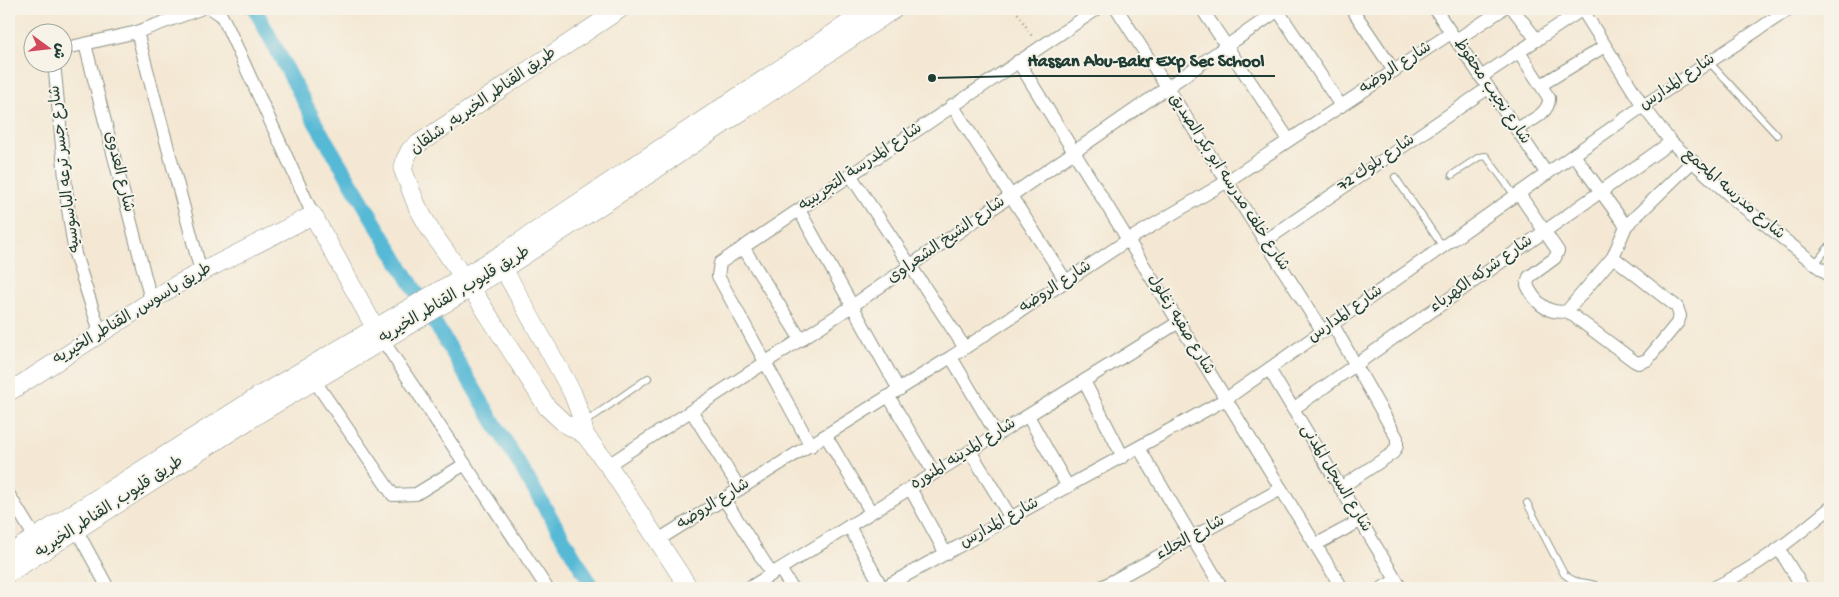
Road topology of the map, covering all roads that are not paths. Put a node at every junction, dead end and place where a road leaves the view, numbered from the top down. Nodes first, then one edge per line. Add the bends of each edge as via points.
1 (200, 9) edge
2 (212, 9) edge
3 (620, 9) edge
4 (870, 9) edge
5 (894, 9) edge
6 (1097, 9) edge
7 (1117, 9) edge
8 (1202, 9) edge
9 (1278, 9) edge
10 (1352, 9) edge
11 (1435, 9) edge
12 (1513, 9) edge
13 (1582, 9) edge
14 (1789, 9) edge
15 (1497, 10) edge
16 (137, 32) junction
17 (1454, 36) junction
18 (1537, 40) junction
19 (85, 44) junction
20 (1227, 46) junction
21 (1605, 46) junction
22 (72, 47) edge
23 (1519, 52) junction
24 (1018, 61) junction
25 (1710, 62) junction
26 (1394, 71) junction
27 (55, 72) edge
28 (1485, 82) junction
29 (1541, 86) junction
30 (1167, 88) junction
31 (952, 105) junction
32 (1341, 106) junction
33 (1644, 106) junction
34 (1516, 129) junction
35 (1777, 135) dead end
36 (1290, 140) junction
37 (1671, 142) junction
38 (1074, 153) junction
39 (1574, 155) junction
40 (1692, 161) junction
41 (1547, 174) junction
42 (1452, 175) dead end
43 (851, 176) junction
44 (1395, 176) dead end
45 (1226, 182) junction
46 (1601, 191) junction
47 (1517, 195) junction
48 (1011, 197) junction
49 (799, 210) junction
50 (313, 215) junction
51 (1626, 226) junction
52 (1545, 231) junction
53 (1128, 240) junction
54 (1265, 241) junction
55 (1830, 245) edge
56 (743, 246) junction
57 (1443, 247) junction
58 (1613, 257) junction
59 (500, 263) junction
60 (1815, 264) junction
61 (911, 266) junction
62 (201, 272) junction
63 (1830, 276) edge
64 (1066, 282) junction
65 (460, 287) junction
66 (151, 300) junction
67 (852, 306) junction
68 (1566, 310) junction
69 (1179, 322) junction
70 (1328, 328) junction
71 (100, 332) junction
72 (378, 333) junction
73 (801, 340) junction
74 (965, 348) junction
75 (951, 357) junction
76 (765, 364) junction
77 (1355, 364) junction
78 (1269, 369) junction
79 (648, 378) dead end
80 (314, 380) junction
81 (1084, 381) junction
82 (9, 392) edge
83 (894, 393) junction
84 (1226, 399) junction
85 (1293, 409) junction
86 (692, 412) junction
87 (1028, 416) junction
88 (584, 429) junction
89 (997, 435) junction
90 (826, 436) junction
91 (811, 446) junction
92 (1139, 448) junction
93 (970, 451) junction
94 (1122, 457) junction
95 (465, 464) junction
96 (608, 465) junction
97 (934, 473) junction
98 (1068, 487) junction
99 (910, 488) junction
100 (1340, 488) junction
101 (740, 489) junction
102 (1281, 490) junction
103 (9, 495) edge
104 (724, 499) junction
105 (1527, 503) dead end
106 (1830, 508) edge
107 (871, 512) junction
108 (1011, 518) junction
109 (1360, 520) junction
110 (849, 526) junction
111 (76, 529) junction
112 (1192, 538) junction
113 (658, 540) junction
114 (39, 543) junction
115 (1315, 545) junction
116 (1779, 549) junction
117 (9, 554) edge
118 (946, 554) junction
119 (776, 572) junction
120 (9, 573) edge
121 (1398, 584) edge
122 (541, 586) edge
123 (108, 588) edge
124 (689, 588) edge
125 (749, 588) edge
126 (792, 588) edge
127 (883, 588) edge
128 (1100, 588) edge
129 (1222, 588) edge
130 (1342, 588) edge
131 (1382, 588) edge
132 (1600, 588) edge
133 (1712, 588) edge
134 (1803, 588) edge

1 - 16 street
2 - 50 street via 227,26
3 - 65 main road, طريق القناطر الخيريه, شلقان via 410,150 403,170 406,181
4 - 59 main road, طريق قليوب, القناطر الخيريه
5 - 59 main road, طريق قليوب, القناطر الخيريه via 637,182
6 - 24 street, شارع المدرسة التجريبيه
7 - 30 street, شارع خلف مدرسه ابو بكر الصديق
8 - 20 street
9 - 20 street, شارع الشيخ الشعراوى
9 - 32 street
10 - 26 street
11 - 17 street, شارع نجيب محفوظ
12 - 18 street
13 - 18 street, شارع بلوك 72
13 - 21 street, شارع مدرسه المجمع
14 - 25 street, شارع المدارس
15 - 17 street, شارع الروضه
16 - 19 street
16 - 62 street
17 - 26 street, شارع الروضه
17 - 28 street, شارع نجيب محفوظ
18 - 23 street, شارع بلوك 72
19 - 22 street
19 - 66 street, شارع العدوى
20 - 30 street, شارع الشيخ الشعراوى
20 - 36 street
21 - 29 street
21 - 33 street, شارع مدرسه المجمع
23 - 28 street, شارع بلوك 72
23 - 29 street
24 - 31 street, شارع المدرسة التجريبيه
24 - 38 street, شارع صفيه زغلول
25 - 33 street, شارع المدارس
25 - 35 lane
26 - 32 street, شارع الروضه
27 - 71 street, شارع جسر ترعه الباسوسيه via 75,254
28 - 34 street, شارع نجيب محفوظ
28 - 54 street, شارع بلوك 72
29 - 34 street via 1549,98 1546,110
30 - 38 street, شارع الشيخ الشعراوى
30 - 45 street, شارع خلف مدرسه ابو بكر الصديق
31 - 43 street, شارع المدرسة التجريبيه
31 - 48 street
32 - 36 street, شارع الروضه
33 - 37 street, شارع مدرسه المجمع
33 - 39 street, شارع المدارس
34 - 41 street, شارع نجيب محفوظ
36 - 45 street, شارع الروضه
37 - 40 street, شارع مدرسه المجمع
37 - 46 street, شارع شركه الكهرباء
38 - 48 street, شارع الشيخ الشعراوى
38 - 53 street, شارع صفيه زغلول
39 - 41 street, شارع المدارس
39 - 46 street
40 - 51 street
40 - 60 street, شارع مدرسه المجمع
41 - 47 street, شارع المدارس
42 - 47 lane via 1479,157 1486,156
43 - 49 street, شارع المدرسة التجريبيه
43 - 61 street
44 - 57 lane
45 - 53 street, شارع الروضه
45 - 54 street, شارع خلف مدرسه ابو بكر الصديق
46 - 51 street
46 - 52 street, شارع شركه الكهرباء
47 - 52 street
47 - 57 street, شارع المدارس
48 - 61 street, شارع الشيخ الشعراوى
48 - 64 street
49 - 56 street, شارع المدرسة التجريبيه
49 - 67 street
50 - 62 main road, طريق باسوس, القناطر الخيريه
50 - 72 main road
51 - 58 street
52 - 68 street via 1557,248 1557,254 1529,277 1527,285 1547,310
52 - 77 street, شارع شركه الكهرباء
53 - 64 street, شارع الروضه
53 - 69 street, شارع صفيه زغلول
54 - 70 street, شارع خلف مدرسه ابو بكر الصديق
55 - 60 lane
56 - 73 street
56 - 76 street, شارع المدرسة التجريبيه via 720,263 718,276
57 - 70 street, شارع المدارس
58 - 68 street
58 - 68 street via 1680,311 1678,322 1647,360 1634,361
59 - 65 main road, طريق قليوب, القناطر الخيريه
59 - 88 main road, طريق القناطر الخيريه, شلقان via 572,392
60 - 63 street, شارع مدرسه المجمع
61 - 67 street, شارع الشيخ الشعراوى
61 - 74 street
62 - 66 main road, طريق باسوس, القناطر الخيريه
64 - 74 street, شارع الروضه
65 - 72 main road, طريق قليوب, القناطر الخيريه
65 - 88 main road, طريق القناطر الخيريه, شلقان via 547,406 564,424
66 - 71 main road, طريق باسوس, القناطر الخيريه
67 - 73 street, شارع الشيخ الشعراوى
67 - 83 street
69 - 81 street, شارع المدينه المنوره
69 - 84 street, شارع صفيه زغلول
70 - 77 street, شارع خلف مدرسه ابو بكر الصديق
70 - 78 street, شارع المدارس
71 - 82 main road, طريق باسوس, القناطر الخيريه
72 - 80 main road, طريق قليوب, القناطر الخيريه
72 - 95 street
72 - 114 main road, طريق قليوب, القناطر الخيريه via 257,396
73 - 76 street, شارع الشيخ الشعراوى
74 - 75 street, شارع الروضه
75 - 83 street, شارع الروضه
75 - 89 street
76 - 86 street, شارع الشيخ الشعراوى
76 - 91 street, شارع المدرسة التجريبيه
77 - 85 street, شارع شركه الكهرباء
77 - 100 street, شارع خلف مدرسه ابو بكر الصديق via 1397,438 1397,446 1392,453
78 - 84 street, شارع المدارس
78 - 85 street, شارع السجل المدنى
79 - 88 lane
80 - 95 street via 393,495 416,494
80 - 111 main road, طريق قليوب, القناطر الخيريه
81 - 87 street, شارع المدينه المنوره
81 - 94 street
83 - 90 street, شارع الروضه
83 - 97 street
84 - 92 street, شارع المدارس
84 - 102 street, شارع صفيه زغلول
85 - 100 street, شارع السجل المدنى
86 - 96 street, شارع الشيخ الشعراوى
86 - 101 street
87 - 89 street, شارع المدينه المنوره
87 - 98 street
88 - 96 main road, طريق القناطر الخيريه, شلقان
89 - 93 street, شارع المدينه المنوره
90 - 91 street, شارع الروضه
90 - 107 street
91 - 101 street, شارع الروضه
92 - 94 street, شارع المدارس
92 - 112 street
93 - 97 street, شارع المدينه المنوره
93 - 108 street
94 - 98 street, شارع المدارس
95 - 122 street
96 - 113 main road, طريق القناطر الخيريه, شلقان
97 - 99 street, شارع المدينه المنوره
98 - 108 street, شارع المدارس
99 - 107 street, شارع المدينه المنوره
99 - 118 street
100 - 109 street, شارع السجل المدنى
101 - 104 street, شارع الروضه
102 - 112 street, شارع الجلاء
102 - 115 street, شارع صفيه زغلول
103 - 114 street
104 - 113 street, شارع الروضه
104 - 119 street
105 - 132 lane via 1564,574 1573,582 1593,583
106 - 116 street
107 - 110 street, شارع المدينه المنوره
108 - 118 street, شارع المدارس
109 - 115 street
109 - 121 street, شارع السجل المدنى
110 - 119 street, شارع المدينه المنوره
110 - 127 street
111 - 114 main road, طريق قليوب, القناطر الخيريه
111 - 123 street
112 - 128 street, شارع الجلاء
112 - 129 street
113 - 124 main road, طريق القناطر الخيريه, شلقان
114 - 117 main road, طريق قليوب, القناطر الخيريه
114 - 120 main road, طريق قليوب, القناطر الخيريه
115 - 130 street, شارع صفيه زغلول
116 - 133 street via 1748,570
116 - 134 street
118 - 127 street, شارع المدارس
119 - 125 street, شارع المدينه المنوره
119 - 126 street
121 - 131 street

